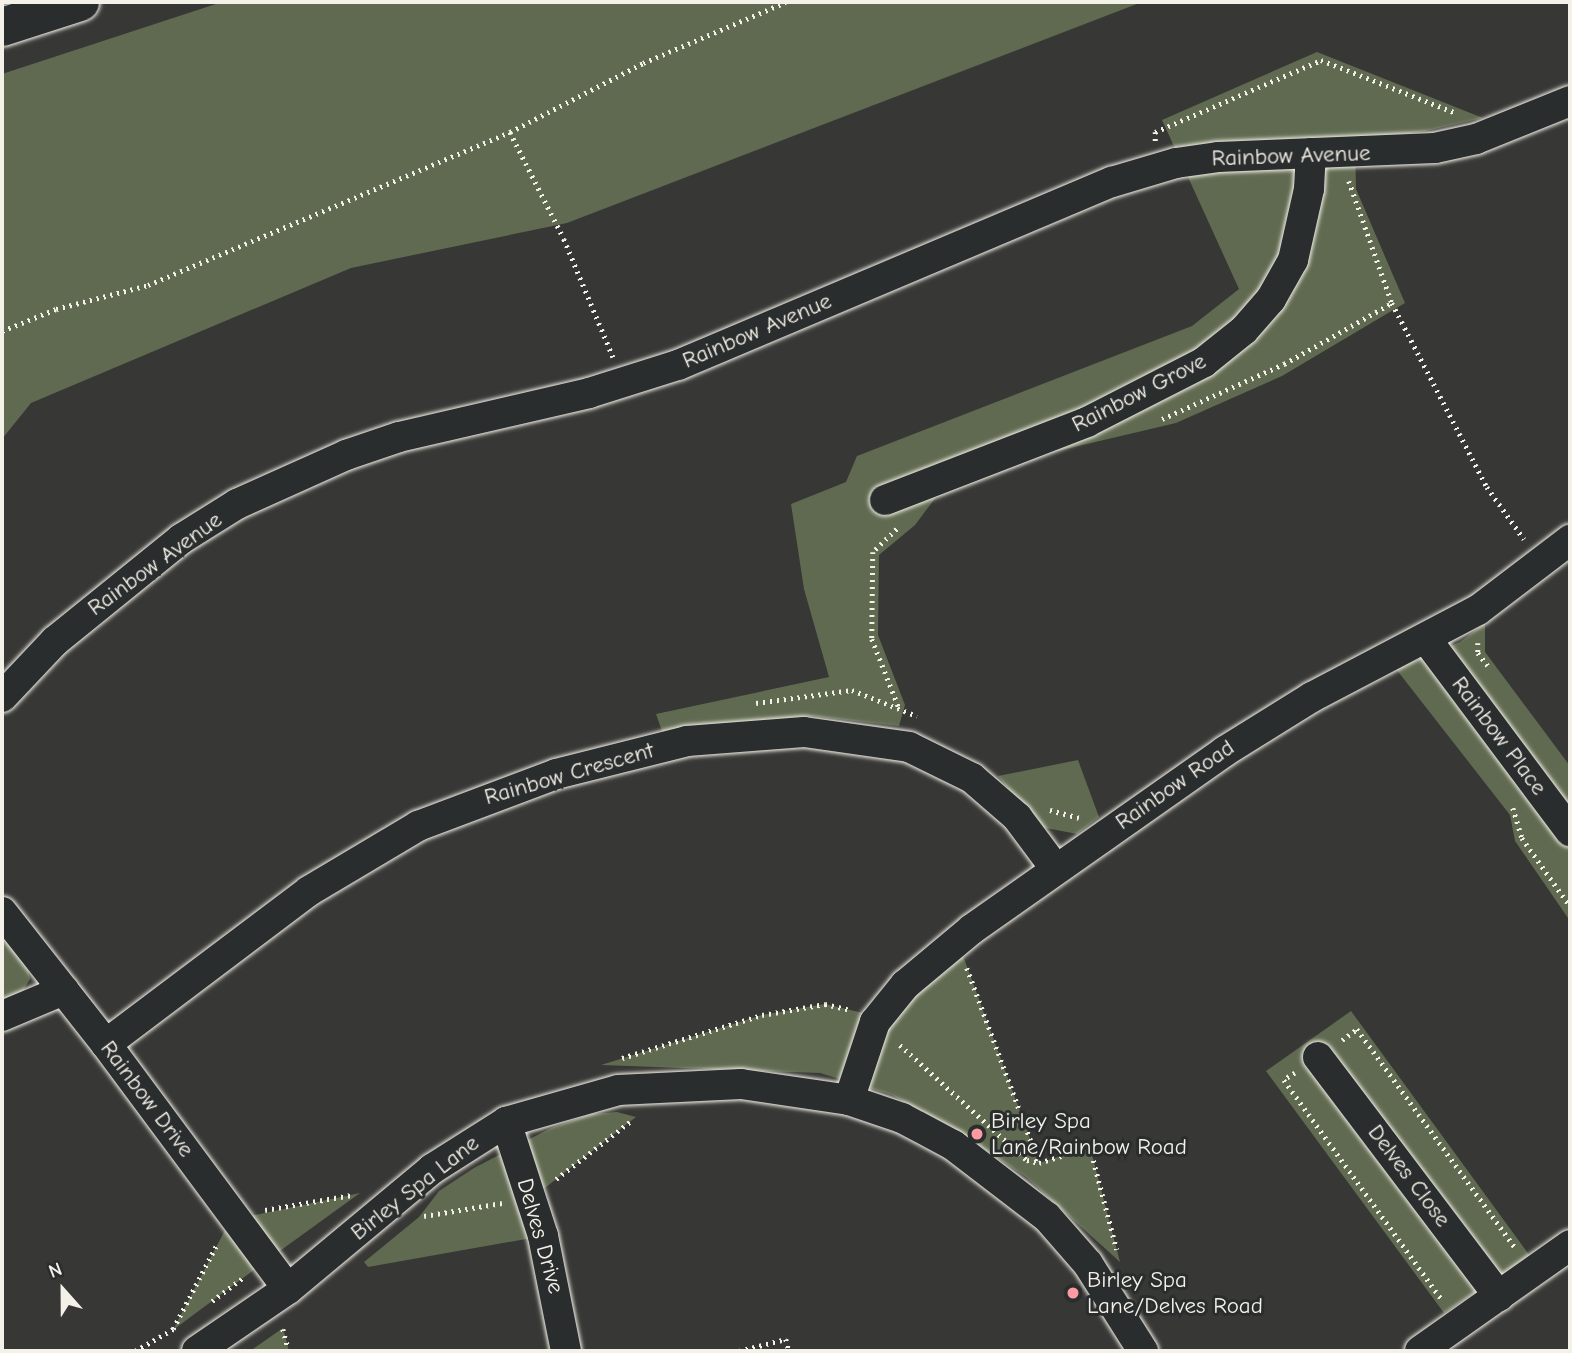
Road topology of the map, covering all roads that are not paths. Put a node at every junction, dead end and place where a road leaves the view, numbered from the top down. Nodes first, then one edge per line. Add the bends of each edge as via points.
1 (80, 2) edge
2 (2, 27) edge
3 (1570, 101) edge
4 (1311, 153) junction
5 (885, 500) dead end
6 (1570, 540) edge
7 (1427, 640) junction
8 (2, 697) edge
9 (1570, 831) edge
10 (1055, 868) junction
11 (2, 912) edge
12 (64, 990) junction
13 (2, 1016) edge
14 (106, 1044) junction
15 (1318, 1057) dead end
16 (849, 1100) junction
17 (506, 1122) junction
18 (1570, 1245) edge
19 (288, 1289) junction
20 (1500, 1296) junction
21 (197, 1351) edge
22 (566, 1351) edge
23 (1143, 1351) edge
24 (1420, 1351) edge

1 - 2 highway
3 - 4 street, Rainbow Avenue via 1476,139 1394,153
4 - 5 street, Rainbow Grove via 1309,189 1293,260 1272,299 1244,330 1204,362 1087,422
4 - 8 street, Rainbow Avenue via 1218,156 1100,187 678,365 399,437 346,455 237,504 127,579 55,641
6 - 7 street, Rainbow Road via 1478,610
7 - 9 street, Rainbow Place
7 - 10 street, Rainbow Road via 1272,720
10 - 14 street, Rainbow Crescent via 1017,817 948,762 894,744 804,732 727,736 620,757 486,797 418,826 309,891
10 - 16 street, Rainbow Road via 905,985 875,1022
11 - 12 street, Rainbow Drive
12 - 13 street
12 - 14 street, Rainbow Drive
14 - 19 street, Rainbow Drive
15 - 20 street, Delves Close
16 - 17 street, Birley Spa Lane via 741,1084 616,1075
16 - 23 street, Birley Spa Lane via 902,1118 953,1145 1047,1217 1088,1264
17 - 19 street, Birley Spa Lane via 432,1169
17 - 22 street, Delves Drive via 561,1312
18 - 20 street
19 - 21 street, Birley Spa Lane
20 - 24 street

